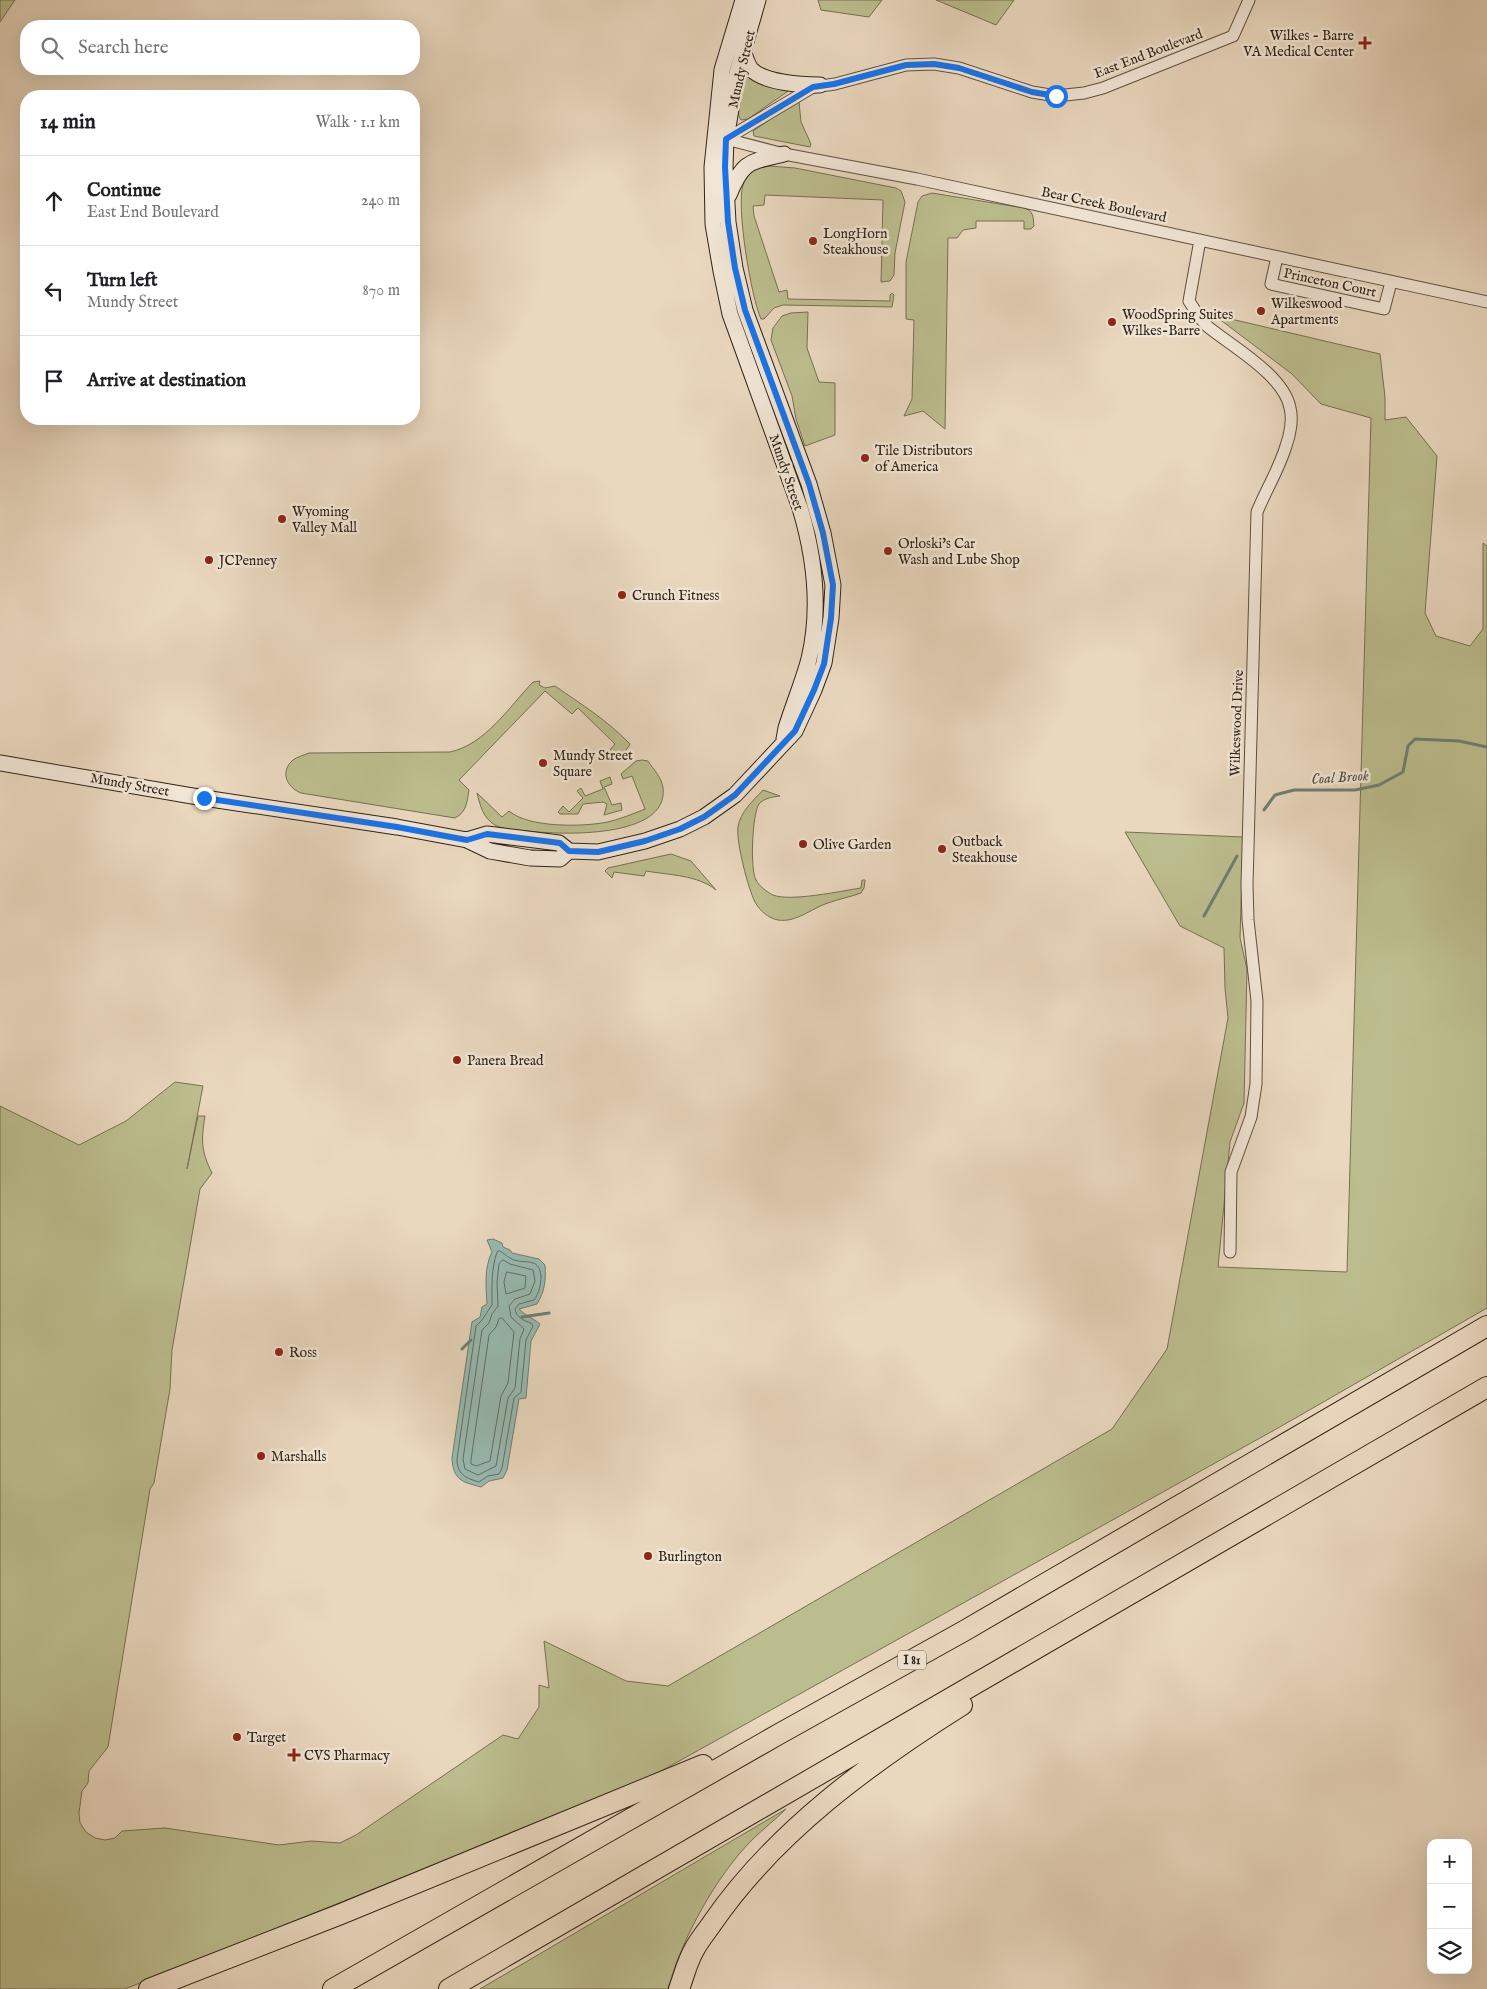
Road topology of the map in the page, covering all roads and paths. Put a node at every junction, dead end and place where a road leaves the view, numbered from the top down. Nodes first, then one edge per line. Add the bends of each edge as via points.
1 (743, 0) edge
2 (758, 0) edge
3 (1249, 0) edge
4 (743, 50) junction
5 (820, 85) junction
6 (720, 139) junction
7 (784, 154) junction
8 (727, 201) junction
9 (1200, 240) junction
10 (1277, 257) junction
11 (1391, 282) junction
12 (1487, 302) edge
13 (784, 740) junction
14 (0, 763) edge
15 (1230, 1252) dead end
16 (1487, 1326) edge
17 (1487, 1387) edge
18 (1236, 1532) junction
19 (779, 1734) junction
20 (150, 1989) edge
21 (333, 1989) edge
22 (449, 1989) edge
23 (679, 1989) edge

1 - 6 main road, Mundy Street via 722,70
2 - 4 main road, Mundy Street
3 - 5 street, East End Boulevard via 1233,36 1084,93 1056,96 1032,92 970,70 934,64 892,67
4 - 5 main road via 749,66 762,76
4 - 6 main road, Mundy Street
5 - 6 street, East End Boulevard
6 - 7 street, Bear Creek Boulevard
6 - 8 main road, Mundy Street
6 - 13 main road, Mundy Street via 712,167 713,224 726,297 800,508 815,572 816,617 809,660
7 - 8 main road via 756,160 742,168
7 - 9 street, Bear Creek Boulevard
8 - 13 main road, Mundy Street via 735,268 745,310 809,484 833,585 824,664 795,731
9 - 10 street, Bear Creek Boulevard
9 - 15 street, Wilkeswood Drive via 1189,301 1205,324 1279,385 1291,409 1287,444 1257,512 1247,884 1257,1001 1256,1084 1251,1117 1231,1172
10 - 11 street, Bear Creek Boulevard
10 - 11 street, Princeton Court via 1271,284 1384,309
11 - 12 street, Bear Creek Boulevard
13 - 14 main road, Mundy Street via 735,795 704,817 645,841 598,852 569,851 560,859 530,858 490,851 467,840 397,827
16 - 19 highway, I 81 via 964,1631
17 - 18 highway
18 - 22 highway
18 - 23 highway via 958,1708 857,1777 804,1820 756,1866 723,1907 694,1950
19 - 20 highway via 342,1914
19 - 21 highway, I 81

